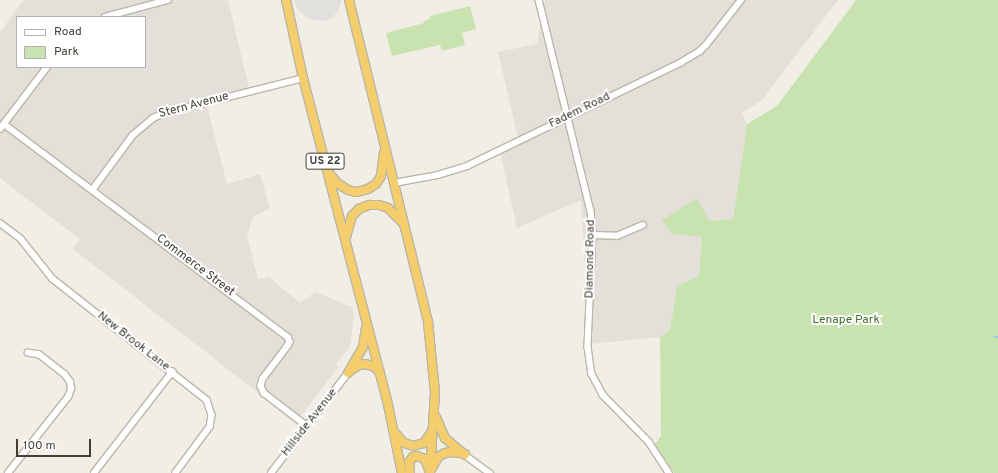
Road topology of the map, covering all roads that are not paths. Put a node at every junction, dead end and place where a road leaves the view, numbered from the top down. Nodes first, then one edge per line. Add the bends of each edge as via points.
1 (168, 0) edge
2 (286, 0) edge
3 (349, 0) edge
4 (539, 0) edge
5 (741, 0) edge
6 (109, 16) edge
7 (45, 68) edge
8 (303, 78) junction
9 (568, 117) junction
10 (4, 124) junction
11 (0, 129) edge
12 (384, 145) junction
13 (327, 171) junction
14 (394, 184) junction
15 (92, 189) junction
16 (0, 223) edge
17 (405, 225) junction
18 (643, 225) dead end
19 (593, 235) junction
20 (345, 239) junction
21 (367, 322) junction
22 (28, 353) dead end
23 (172, 372) junction
24 (380, 372) junction
25 (348, 373) junction
26 (434, 413) junction
27 (307, 426) junction
28 (433, 430) junction
29 (395, 433) junction
30 (466, 455) junction
31 (430, 472) edge
32 (8, 473) edge
33 (94, 473) edge
34 (176, 473) edge
35 (271, 473) edge
36 (402, 473) edge
37 (410, 473) edge
38 (490, 473) edge
39 (669, 473) edge

1 - 6 street
2 - 8 highway, US 22
3 - 12 highway
4 - 9 street, Diamond Road
5 - 9 street, Fadem Road via 700,51
7 - 10 street
8 - 13 highway, US 22
8 - 15 street, Stern Avenue via 153,118 133,135
9 - 14 street, Fadem Road via 467,166
9 - 19 street, Diamond Road via 591,211
10 - 11 street
10 - 15 street, Commerce Street
12 - 13 highway via 382,173 378,182 371,188 361,191 348,190 337,183
12 - 14 highway
13 - 20 highway, US 22
14 - 17 highway
15 - 27 street, Commerce Street via 288,337 288,346 262,379 261,386 264,393
16 - 23 street, New Brook Lane via 21,239 54,279
17 - 20 highway via 388,208 369,205 359,209 352,216
17 - 26 highway via 428,322 434,372
18 - 19 street via 617,236
19 - 39 street, Diamond Road via 588,347 592,374 603,395 649,442
20 - 21 highway, US 22
21 - 24 highway, US 22
21 - 25 highway via 363,348
22 - 32 street via 39,355 66,375 71,389 68,397
23 - 33 street
23 - 34 street, New Brook Lane via 203,396 210,405 212,415 207,433
24 - 25 highway via 365,364
24 - 29 highway, US 22
25 - 27 street, Hillside Avenue
26 - 28 highway
26 - 30 highway via 445,438
27 - 35 street, Hillside Avenue
28 - 29 highway via 424,443 413,446 404,443
28 - 31 highway
29 - 36 highway, US 22
30 - 31 highway via 453,452 443,454 438,457
30 - 38 street
31 - 37 highway via 425,459 417,456 409,462

